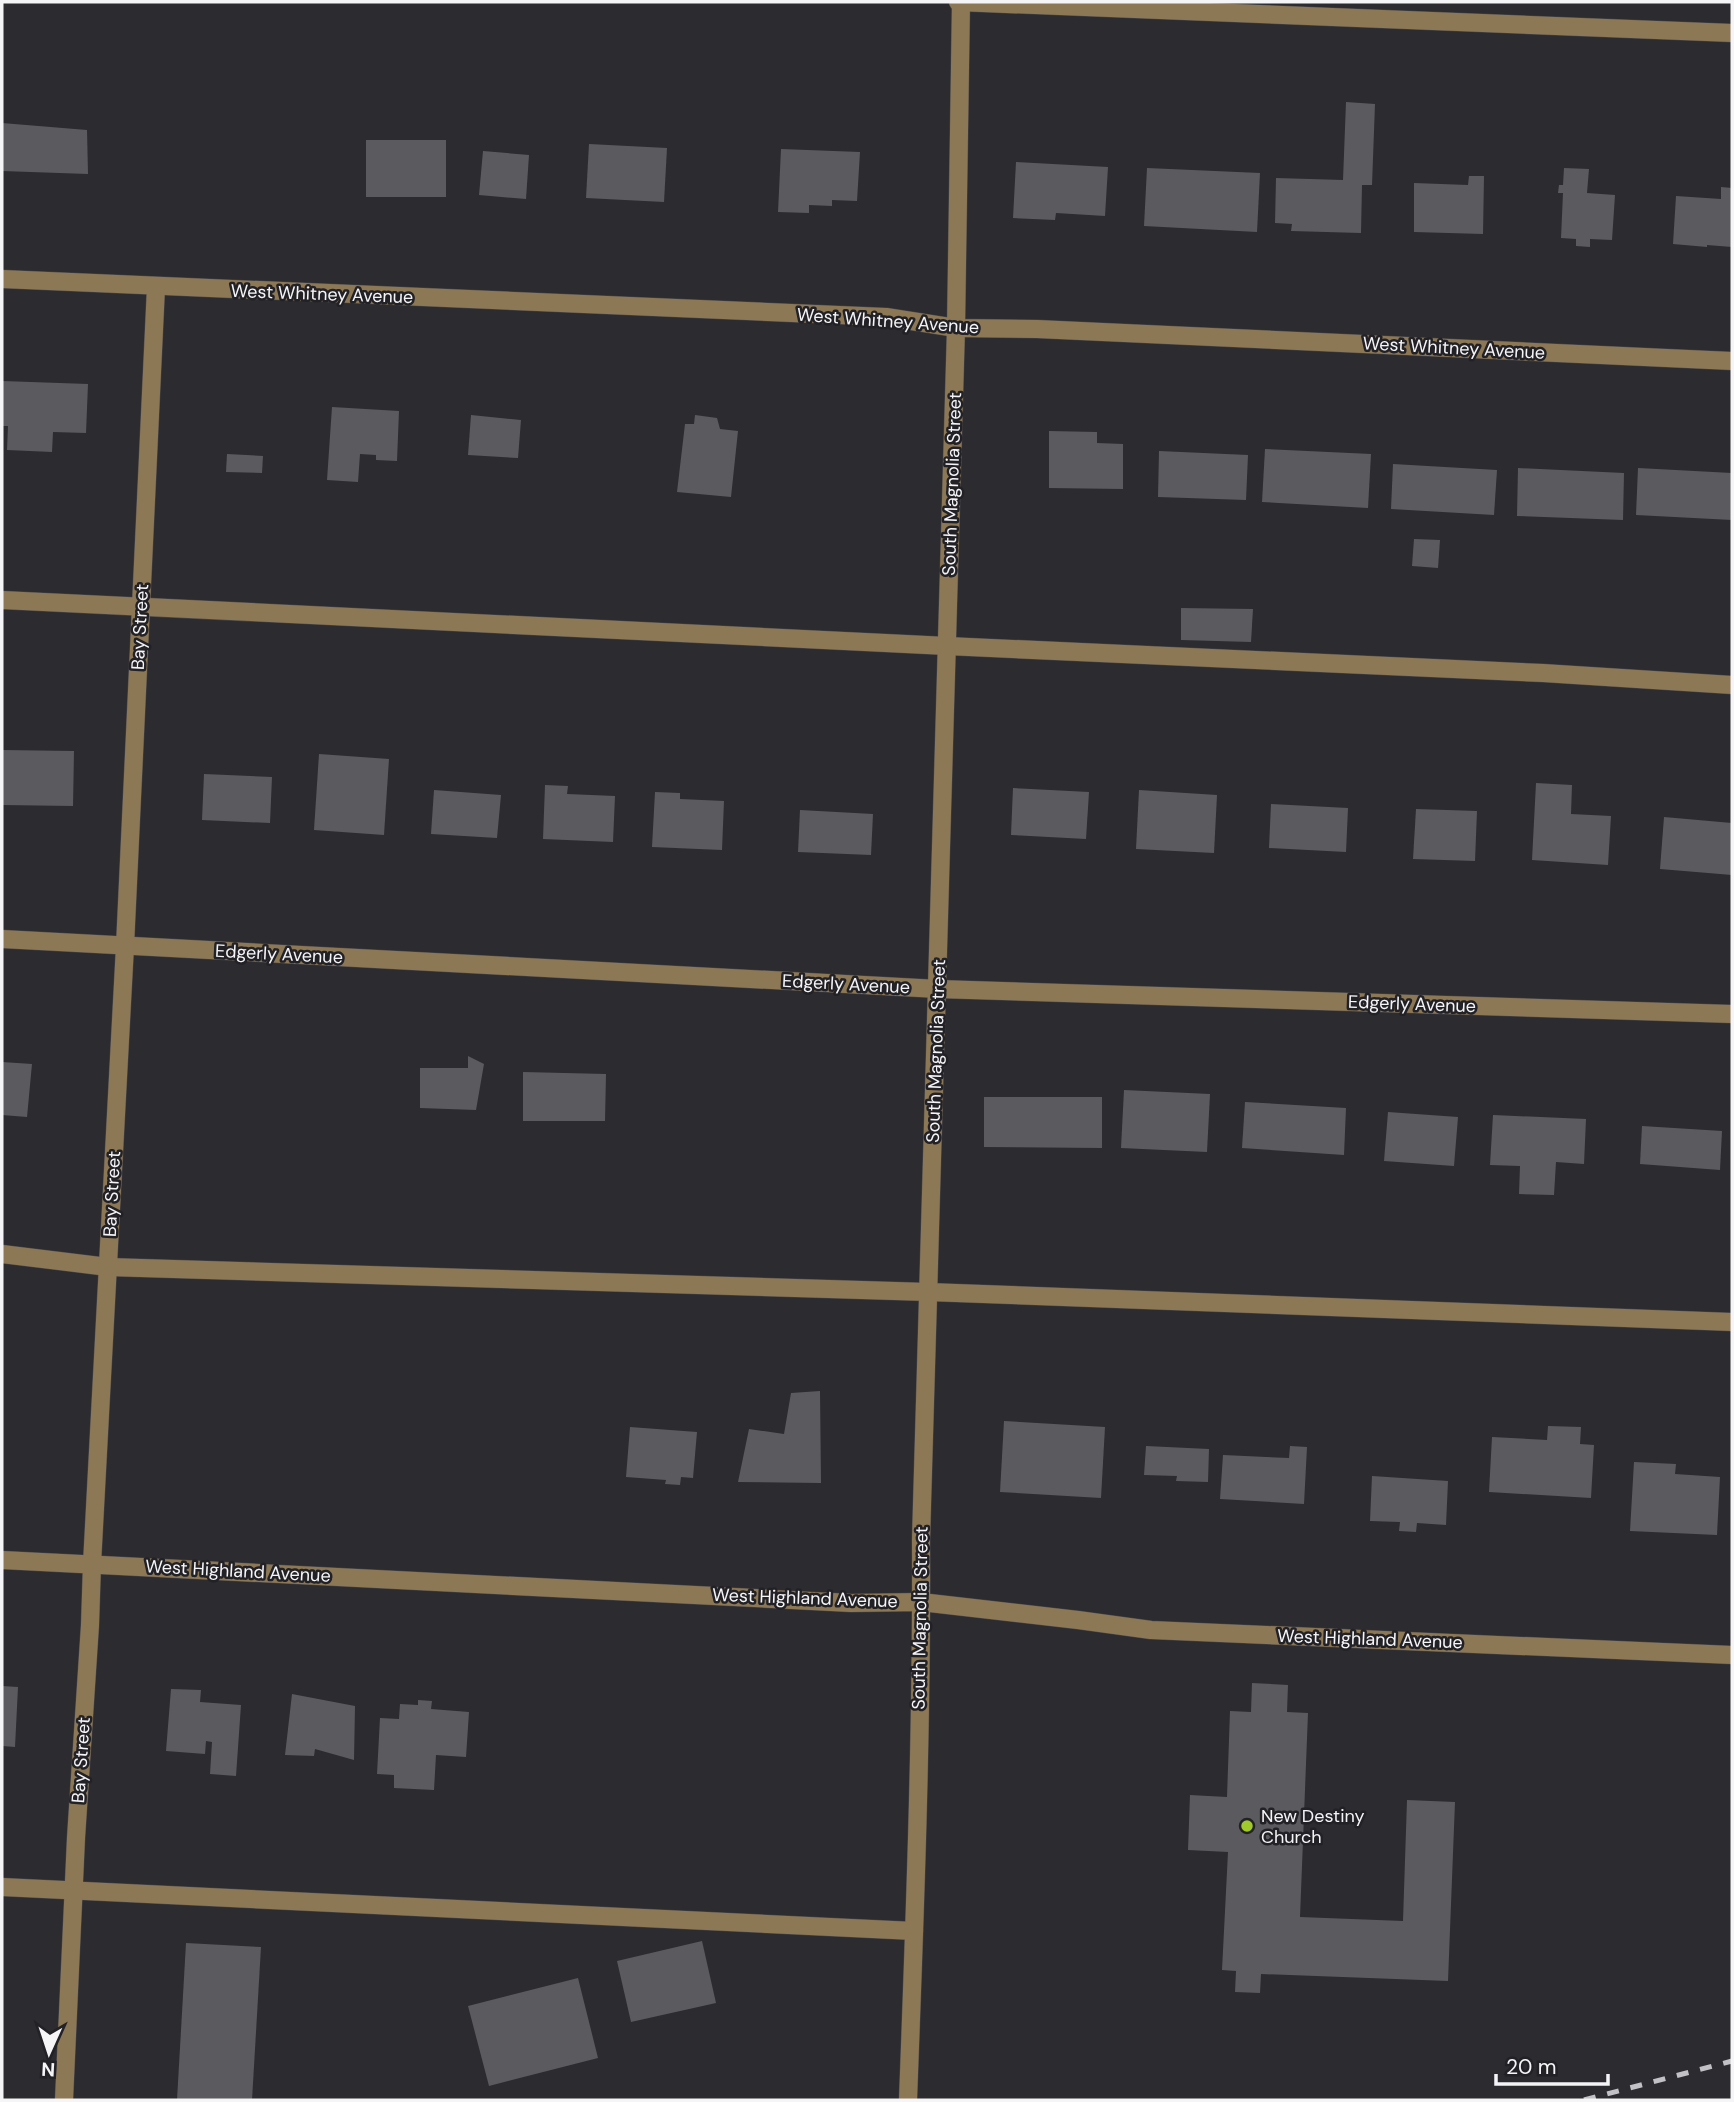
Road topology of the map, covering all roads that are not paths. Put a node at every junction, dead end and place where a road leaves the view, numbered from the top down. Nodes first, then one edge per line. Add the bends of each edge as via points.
1 (960, 2) edge
2 (1732, 33) edge
3 (2, 279) edge
4 (156, 287) junction
5 (956, 328) junction
6 (1732, 361) edge
7 (2, 600) edge
8 (141, 607) junction
9 (947, 646) junction
10 (1732, 685) edge
11 (2, 939) edge
12 (125, 946) junction
13 (938, 989) junction
14 (1732, 1014) edge
15 (2, 1254) edge
16 (108, 1268) junction
17 (928, 1292) junction
18 (1732, 1322) edge
19 (2, 1560) edge
20 (92, 1564) junction
21 (922, 1602) junction
22 (1732, 1655) edge
23 (2, 1887) edge
24 (74, 1890) junction
25 (914, 1931) junction
26 (64, 2100) edge
27 (908, 2100) edge

1 - 2 street
1 - 5 street, South Magnolia Street
3 - 4 street, West Whitney Avenue
4 - 5 street, West Whitney Avenue via 886,317
4 - 8 street, Bay Street
5 - 6 street, West Whitney Avenue
5 - 9 street, South Magnolia Street
7 - 8 street
8 - 9 street
8 - 12 street, Bay Street
9 - 10 street
9 - 13 street, South Magnolia Street
11 - 12 street, Edgerly Avenue
12 - 13 street, Edgerly Avenue
12 - 16 street, Bay Street
13 - 14 street, Edgerly Avenue
13 - 17 street, South Magnolia Street
15 - 16 street
16 - 17 street
16 - 20 street, Bay Street
17 - 18 street
17 - 21 street, South Magnolia Street
19 - 20 street, West Highland Avenue
20 - 21 street, West Highland Avenue via 851,1603
20 - 24 street, Bay Street
21 - 22 street, West Highland Avenue via 1151,1630
21 - 25 street, South Magnolia Street
23 - 24 street
24 - 25 street
24 - 26 street, Bay Street
25 - 27 street, South Magnolia Street

